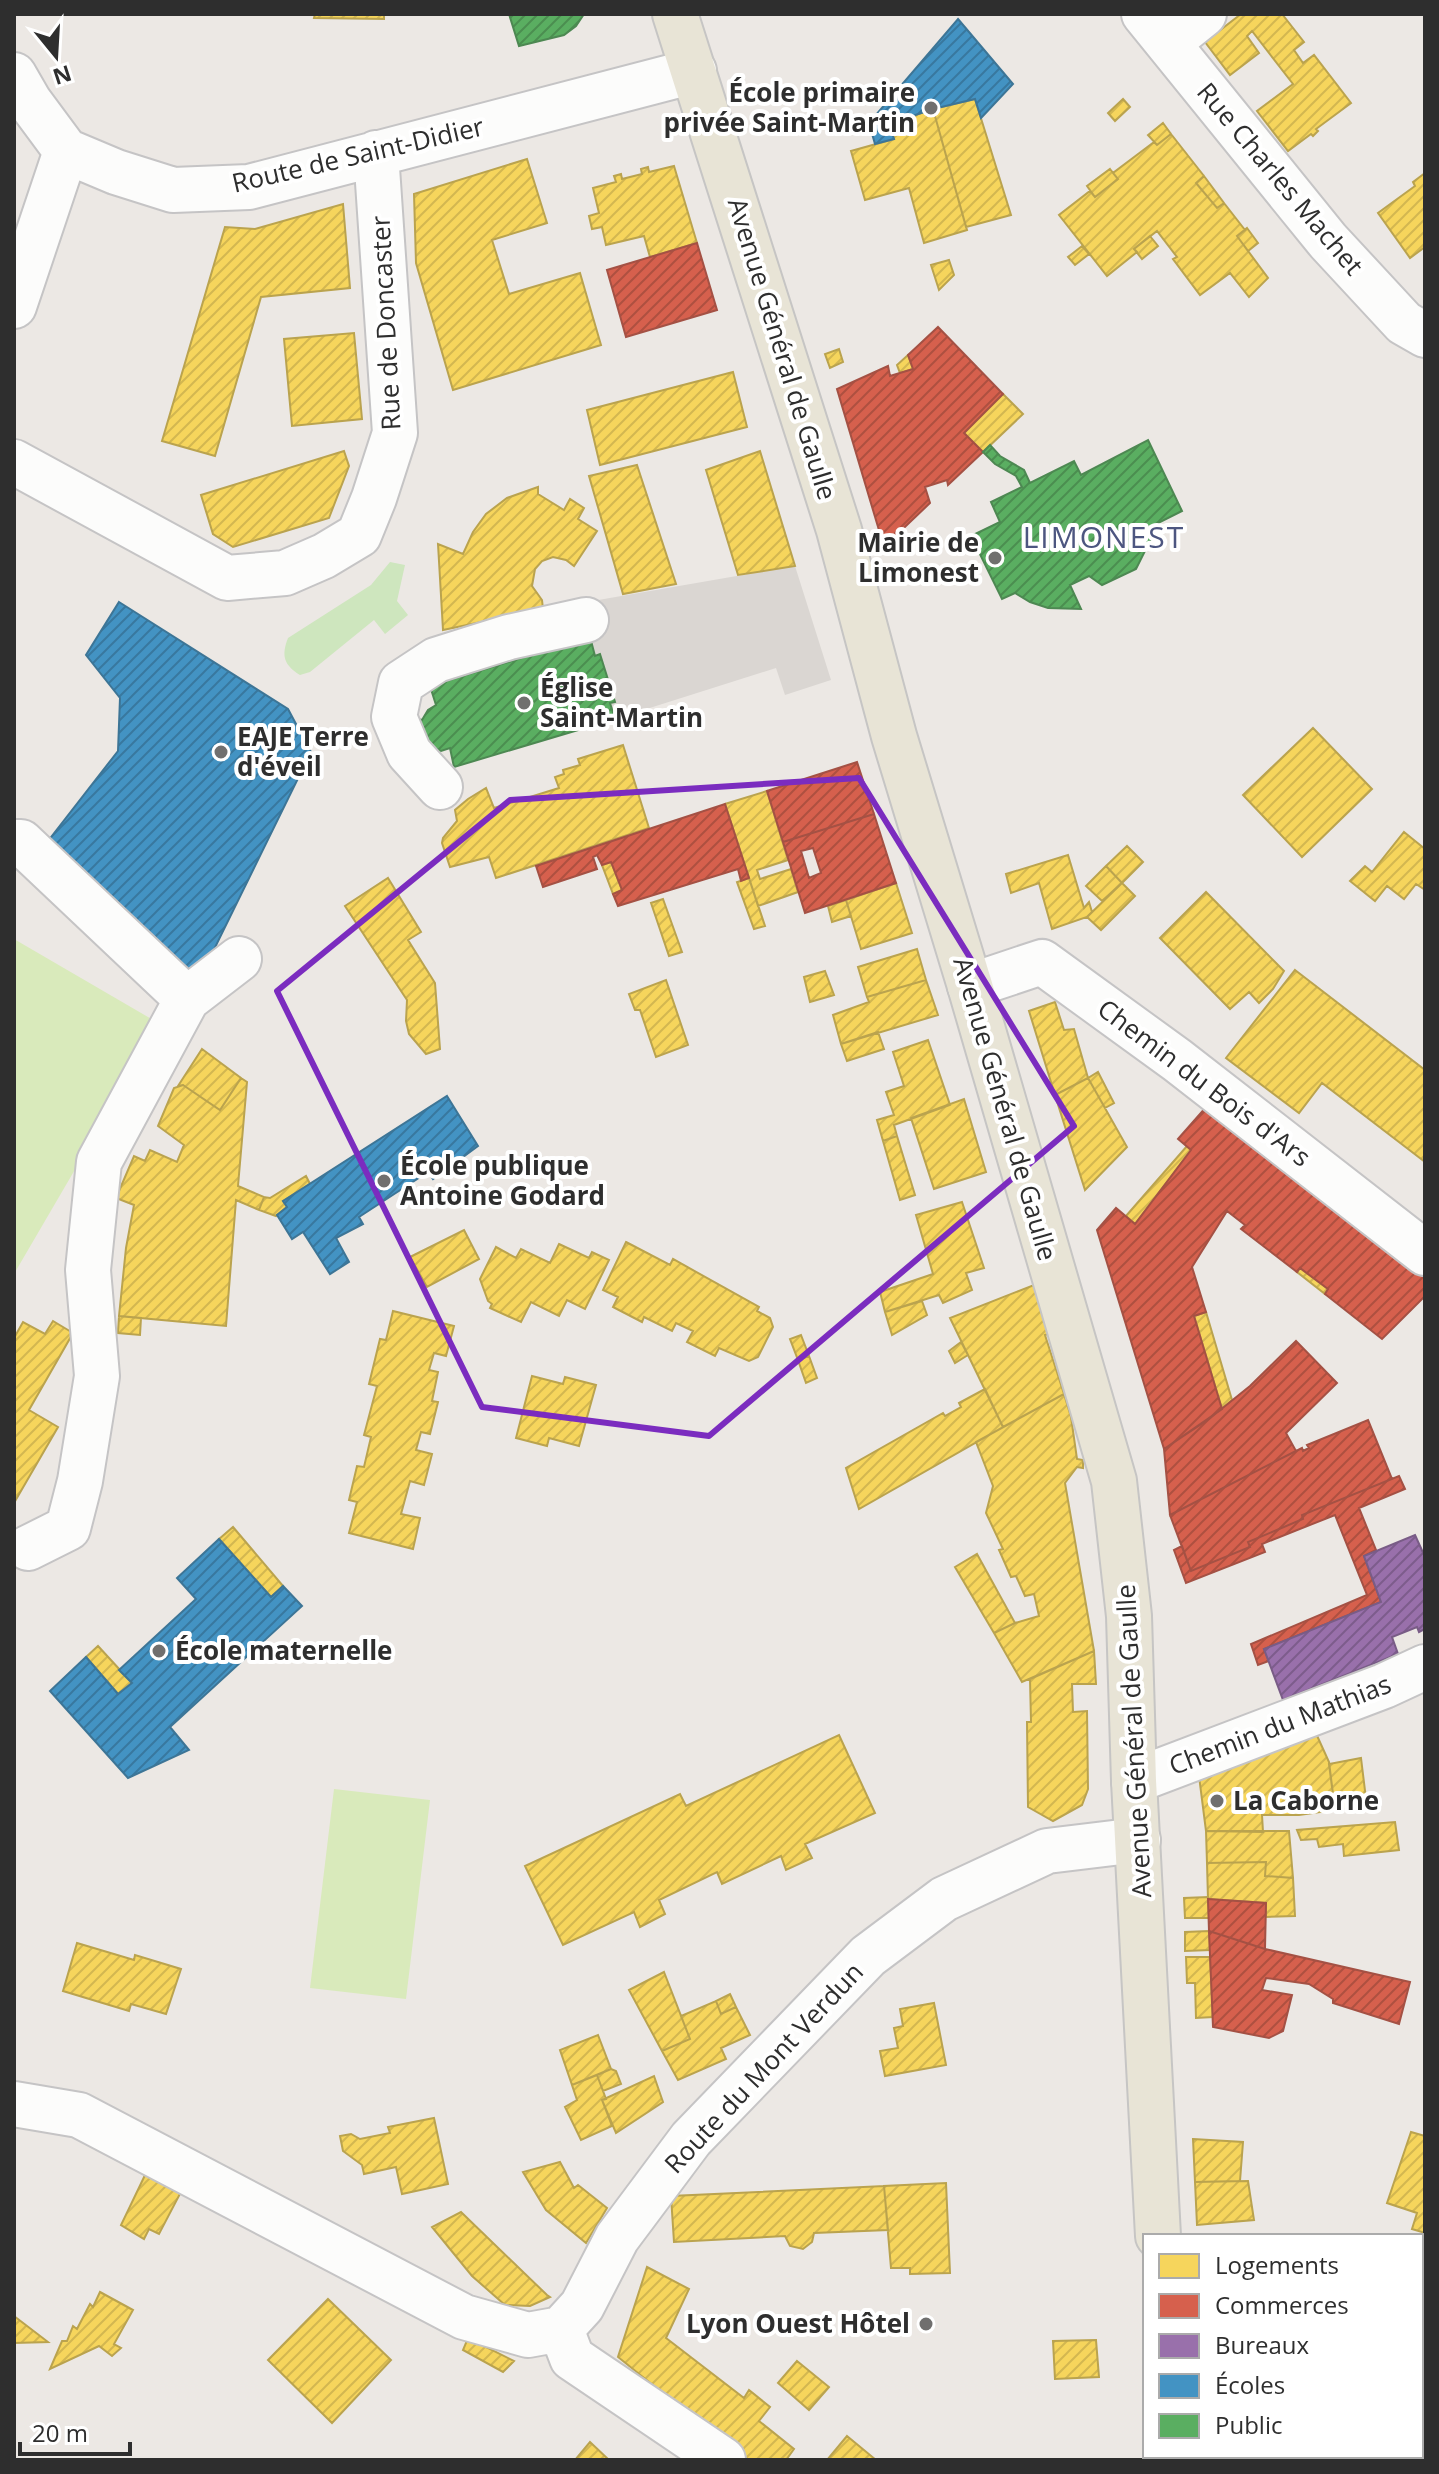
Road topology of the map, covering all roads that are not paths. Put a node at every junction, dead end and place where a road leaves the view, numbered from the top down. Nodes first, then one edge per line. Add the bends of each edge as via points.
1 (675, 14) edge
2 (1204, 14) edge
3 (1156, 29) edge
4 (694, 71) junction
5 (14, 75) edge
6 (66, 151) junction
7 (376, 153) junction
8 (14, 306) edge
9 (1425, 335) edge
10 (14, 462) edge
11 (586, 620) dead end
12 (440, 787) dead end
13 (14, 842) edge
14 (239, 959) dead end
15 (970, 986) junction
16 (187, 999) junction
17 (1425, 1253) edge
18 (28, 1548) dead end
19 (1425, 1667) edge
20 (1134, 1781) junction
21 (1138, 1840) junction
22 (14, 2104) edge
23 (1158, 2234) edge
24 (561, 2329) junction
25 (723, 2460) edge

1 - 4 main road, Avenue Général de Gaulle
2 - 3 street
3 - 9 street, Rue Charles Machet via 1328,241 1404,323
4 - 7 street, Route de Saint-Didier
4 - 15 main road, Avenue Général de Gaulle via 839,530 894,736
5 - 6 street
6 - 7 street, Route de Saint-Didier via 173,190 249,187
6 - 8 street
7 - 10 street, Rue de Doncaster via 395,433 359,535 285,573 227,578
11 - 12 street via 436,660 401,683 394,717 409,753
13 - 16 street via 21,842 63,880
14 - 16 street
15 - 17 street, Chemin du Bois d'Ars via 1042,962
15 - 20 main road, Avenue Général de Gaulle via 1114,1481 1129,1616
16 - 18 street via 99,1162 88,1270 97,1376 80,1481 68,1528
19 - 20 street, Chemin du Mathias
20 - 21 main road, Avenue Général de Gaulle
21 - 23 main road, Avenue Général de Gaulle
21 - 24 street, Route du Mont Verdun via 1047,1851 944,1899 868,1956 691,2139 617,2238 582,2306
22 - 24 street via 79,2115 464,2317 528,2335
24 - 25 street via 572,2358

